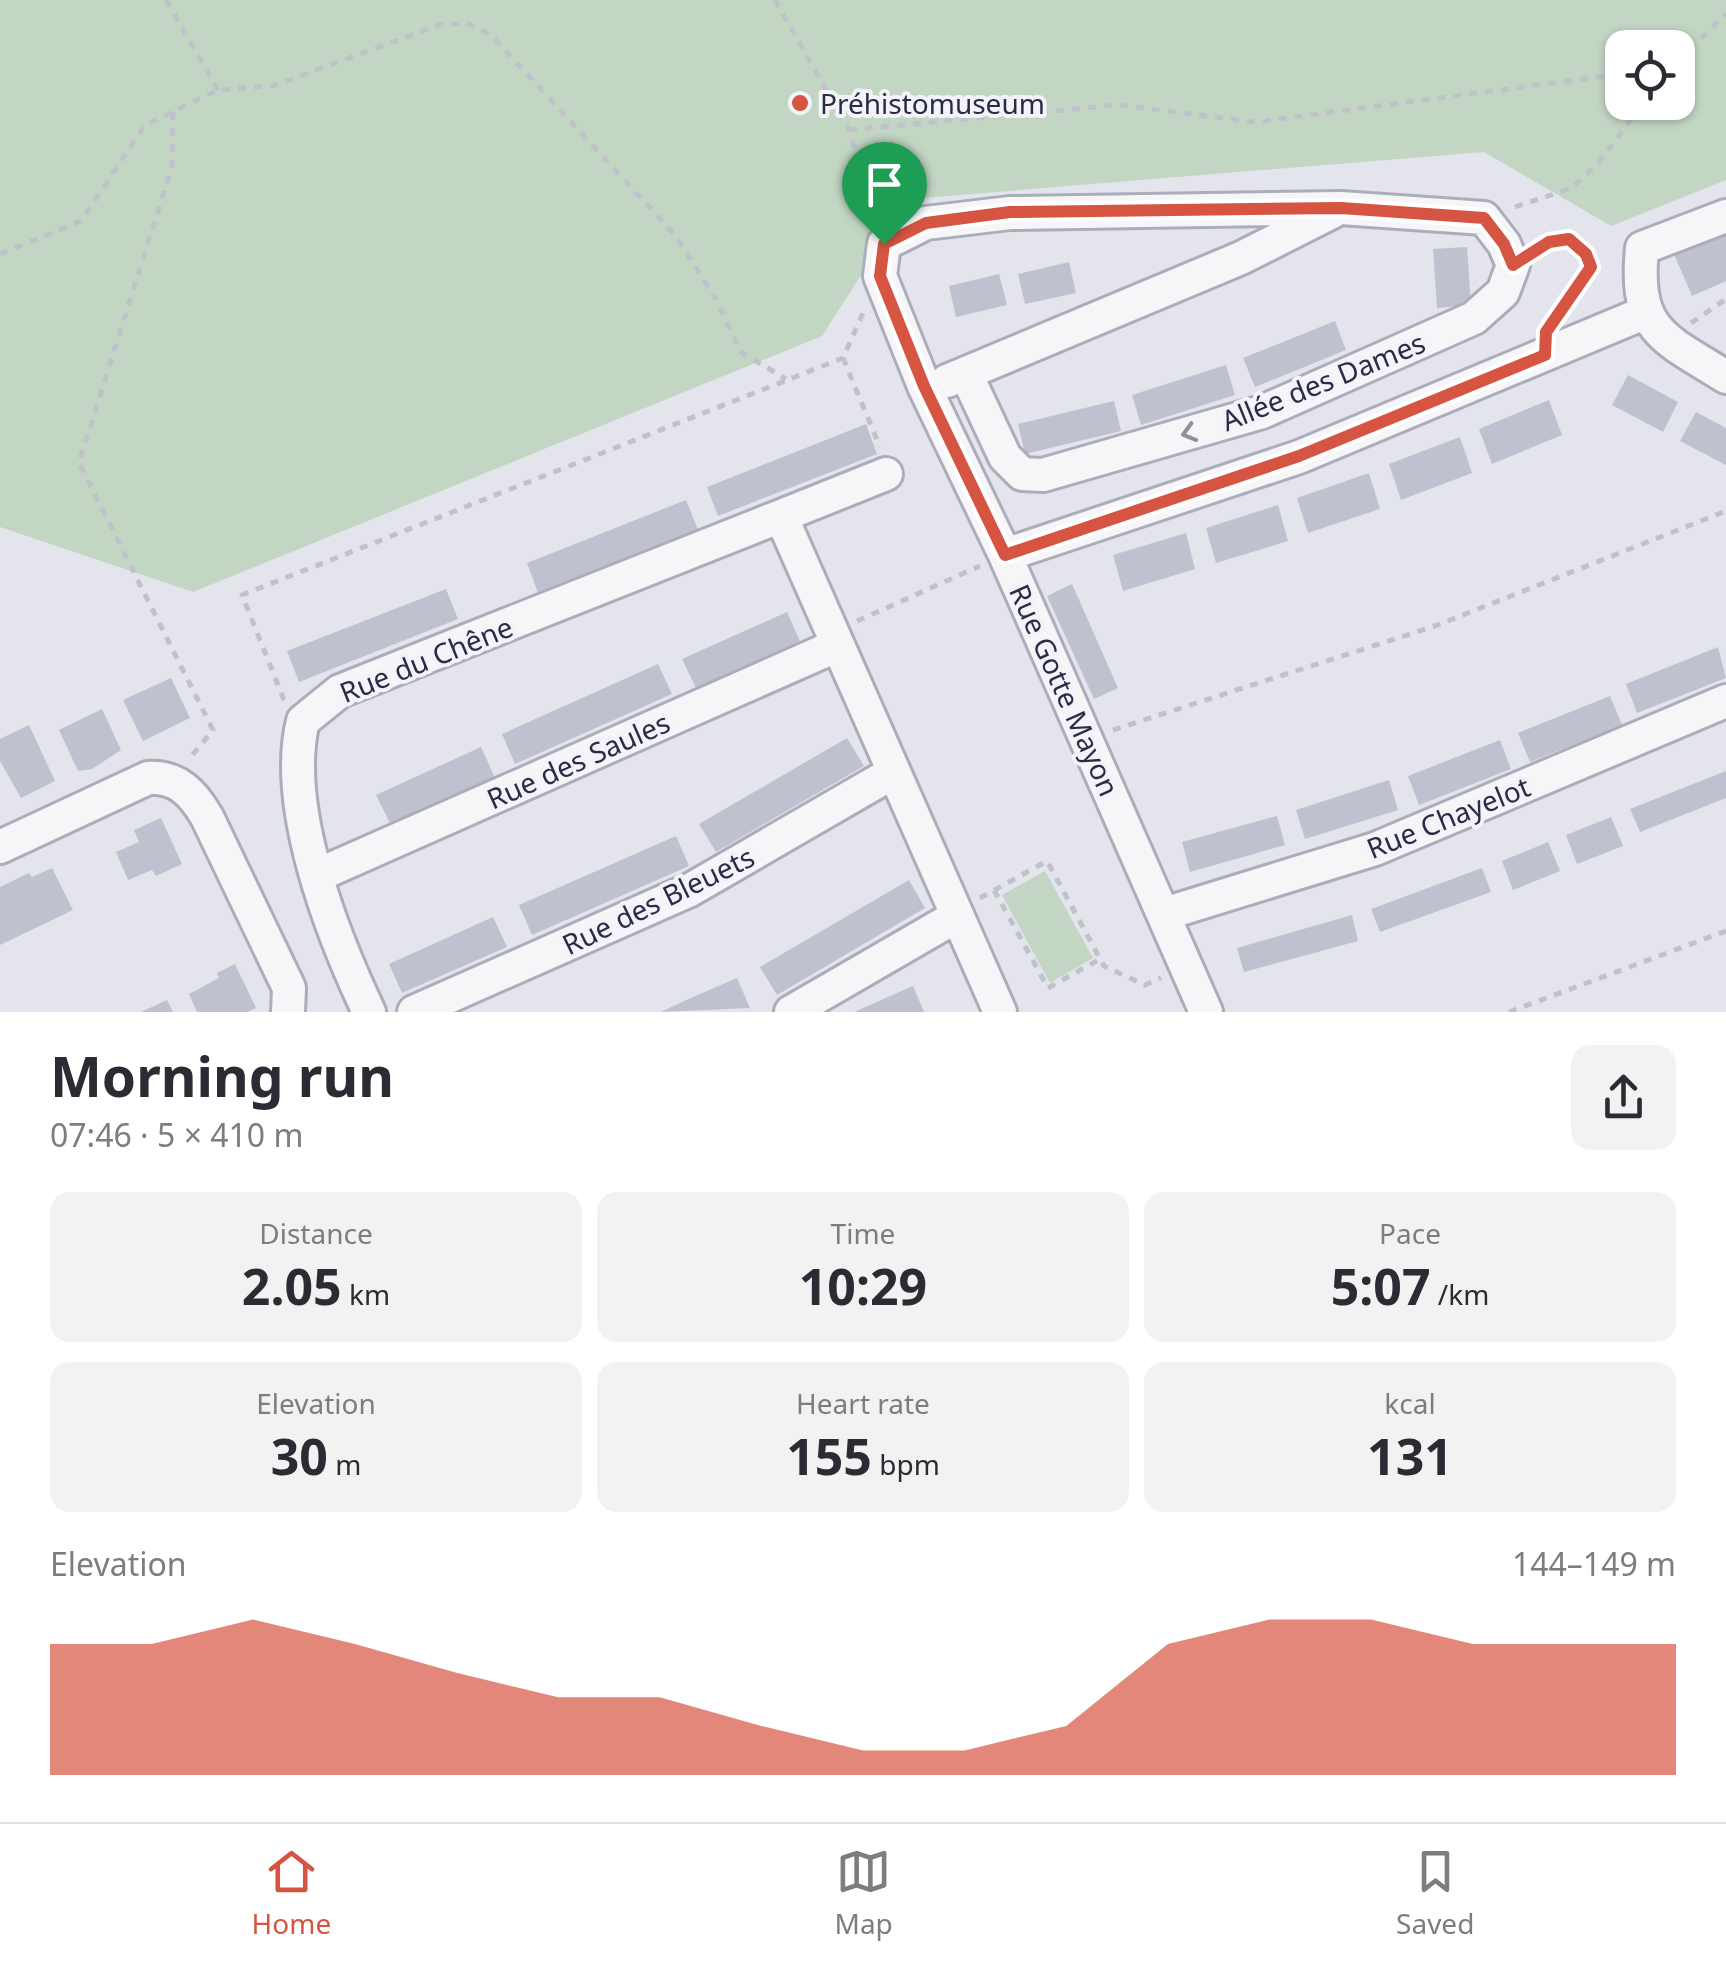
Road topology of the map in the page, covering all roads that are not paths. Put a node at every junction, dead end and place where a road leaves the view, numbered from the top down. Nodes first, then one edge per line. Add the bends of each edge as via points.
1 (1341, 208) junction
2 (1726, 216) edge
3 (1644, 314) junction
4 (967, 376) junction
5 (1726, 377) edge
6 (924, 386) junction
7 (884, 464) road end
8 (781, 516) junction
9 (1005, 555) junction
10 (838, 645) junction
11 (1726, 701) edge
12 (894, 772) junction
13 (0, 847) edge
14 (318, 875) junction
15 (956, 913) junction
16 (1164, 914) junction
17 (288, 1012) edge
18 (369, 1012) edge
19 (414, 1012) edge
20 (791, 1012) edge
21 (1000, 1012) edge
22 (1206, 1012) edge

1 - 4 street
1 -> 4 street, Allée des Dames via 1484,218 1513,265 1503,292 1474,318 1262,412 1043,475 1022,474 1005,457
1 - 6 street via 1010,212 926,223 884,244 880,276
2 - 3 street via 1642,248 1638,285
3 - 5 street via 1668,340
3 - 9 street, Rue Gotte Mayon via 1299,456
4 - 6 street
6 - 9 street
7 - 8 street, Rue du Chêne
8 - 10 street
8 - 14 street, Rue du Chêne via 340,692 303,721 296,774
9 - 16 street, Rue Gotte Mayon
10 - 12 street
10 - 14 street, Rue des Saules
11 - 16 street, Rue Chayelot via 1375,849
12 - 15 street
12 - 19 street, Rue des Bleuets via 690,890
13 - 17 street via 148,778 172,780 207,817 288,988
14 - 18 street via 330,924
15 - 20 street
15 - 21 street
16 - 22 street, Rue Gotte Mayon

